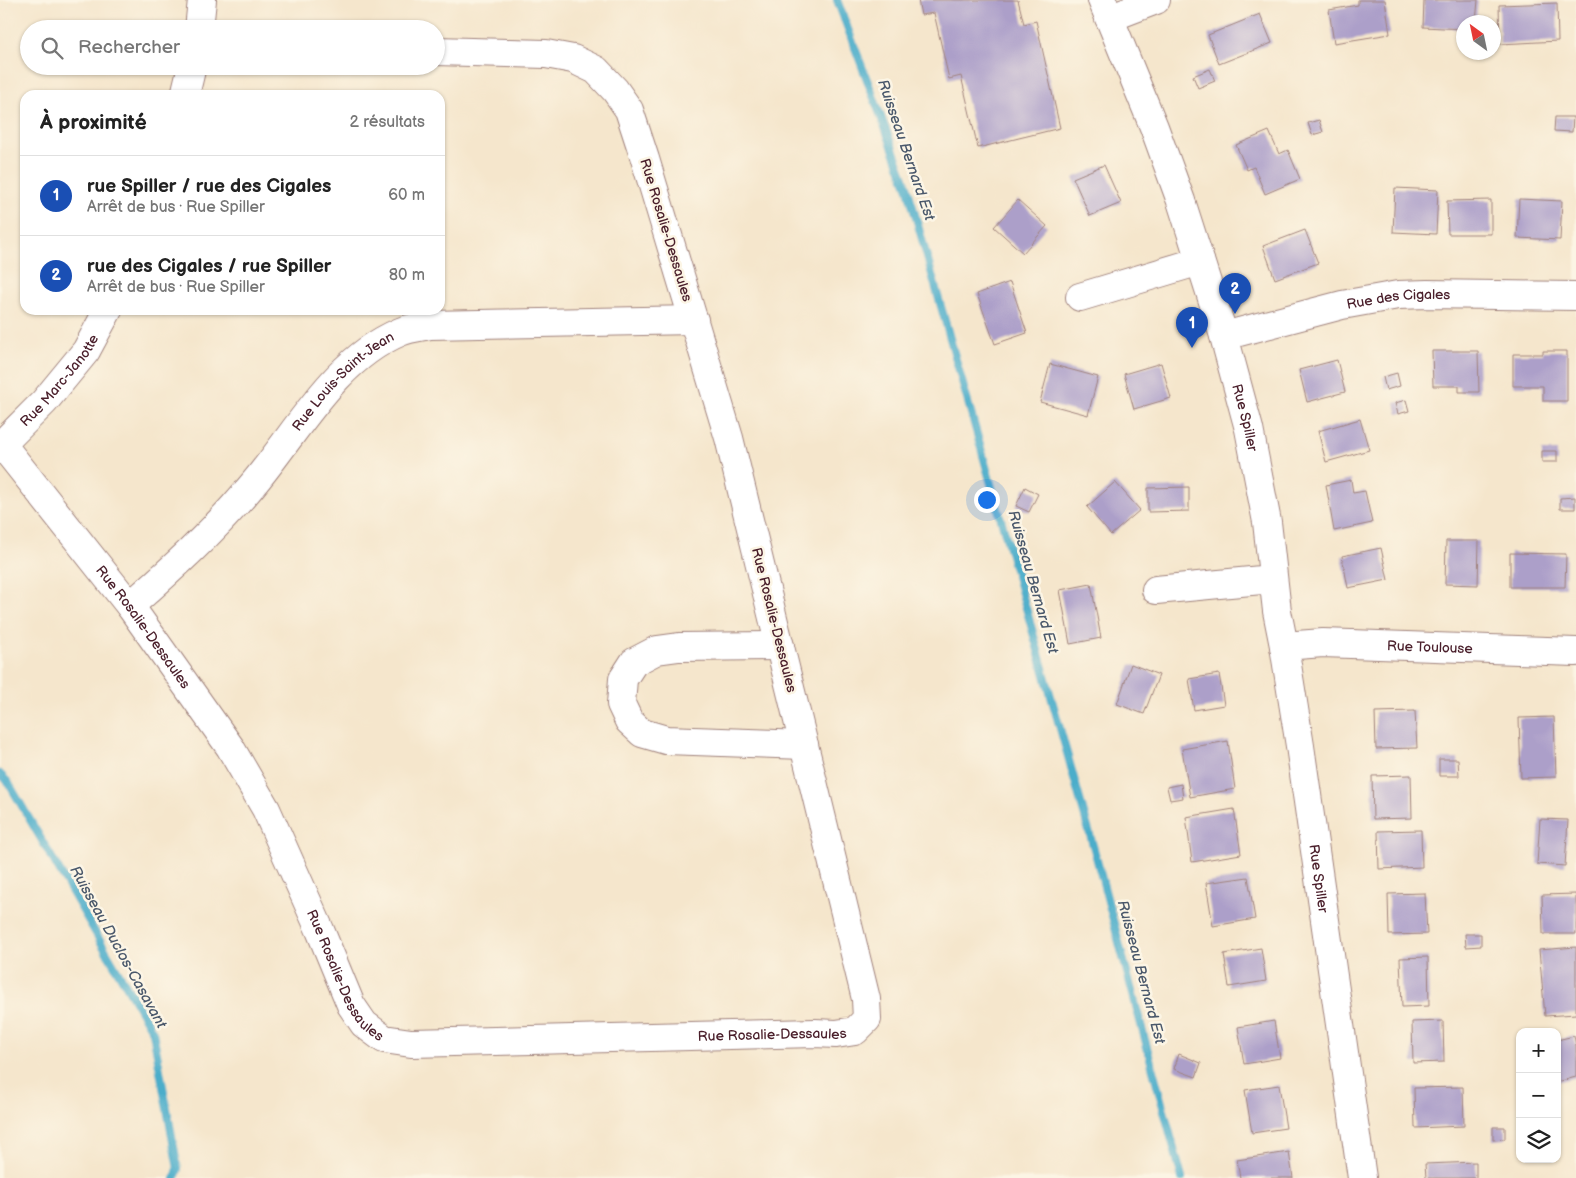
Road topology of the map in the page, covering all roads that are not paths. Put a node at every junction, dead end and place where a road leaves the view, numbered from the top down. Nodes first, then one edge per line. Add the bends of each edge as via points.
1 (202, 0) edge
2 (1156, 0) edge
3 (1106, 9) edge
4 (200, 20) edge
5 (445, 51) edge
6 (190, 75) edge
7 (186, 90) edge
8 (1200, 261) junction
9 (1576, 296) edge
10 (1080, 297) dead end
11 (105, 315) edge
12 (694, 320) junction
13 (1224, 336) junction
14 (1, 443) edge
15 (1272, 579) junction
16 (1156, 590) dead end
17 (130, 606) junction
18 (780, 646) junction
19 (1284, 646) junction
20 (1576, 652) edge
21 (804, 745) junction
22 (1362, 1178) edge

1 - 4 street
2 - 3 street
3 - 8 street, Rue Spiller via 1154,127
5 - 12 street, Rue Rosalie-Dessaules via 546,54 573,59 596,70 615,90 629,110
6 - 7 street
8 - 10 street
8 - 13 street, Rue Spiller
9 - 13 street, Rue des Cigales via 1398,295 1342,305
11 - 14 street, Rue Marc-Janotte via 86,351 44,402
12 - 17 street, Rue Louis-Saint-Jean via 430,324 402,331 372,348 350,366 306,416 250,489 195,548
12 - 18 street, Rue Rosalie-Dessaules via 729,438
13 - 15 street, Rue Spiller via 1257,466 1267,522
14 - 17 street, Rue Rosalie-Dessaules
15 - 16 street
15 - 19 street, Rue Spiller
17 - 21 street, Rue Rosalie-Dessaules via 230,747 266,809 351,1005 364,1024 384,1039 411,1043 855,1031 867,1019 866,999
18 - 21 street, Rue Rosalie-Dessaules
18 - 21 street via 656,650 634,662 623,679 621,704 629,721 642,733 666,740
19 - 20 street, Rue Toulouse via 1323,643
19 - 22 street, Rue Spiller

